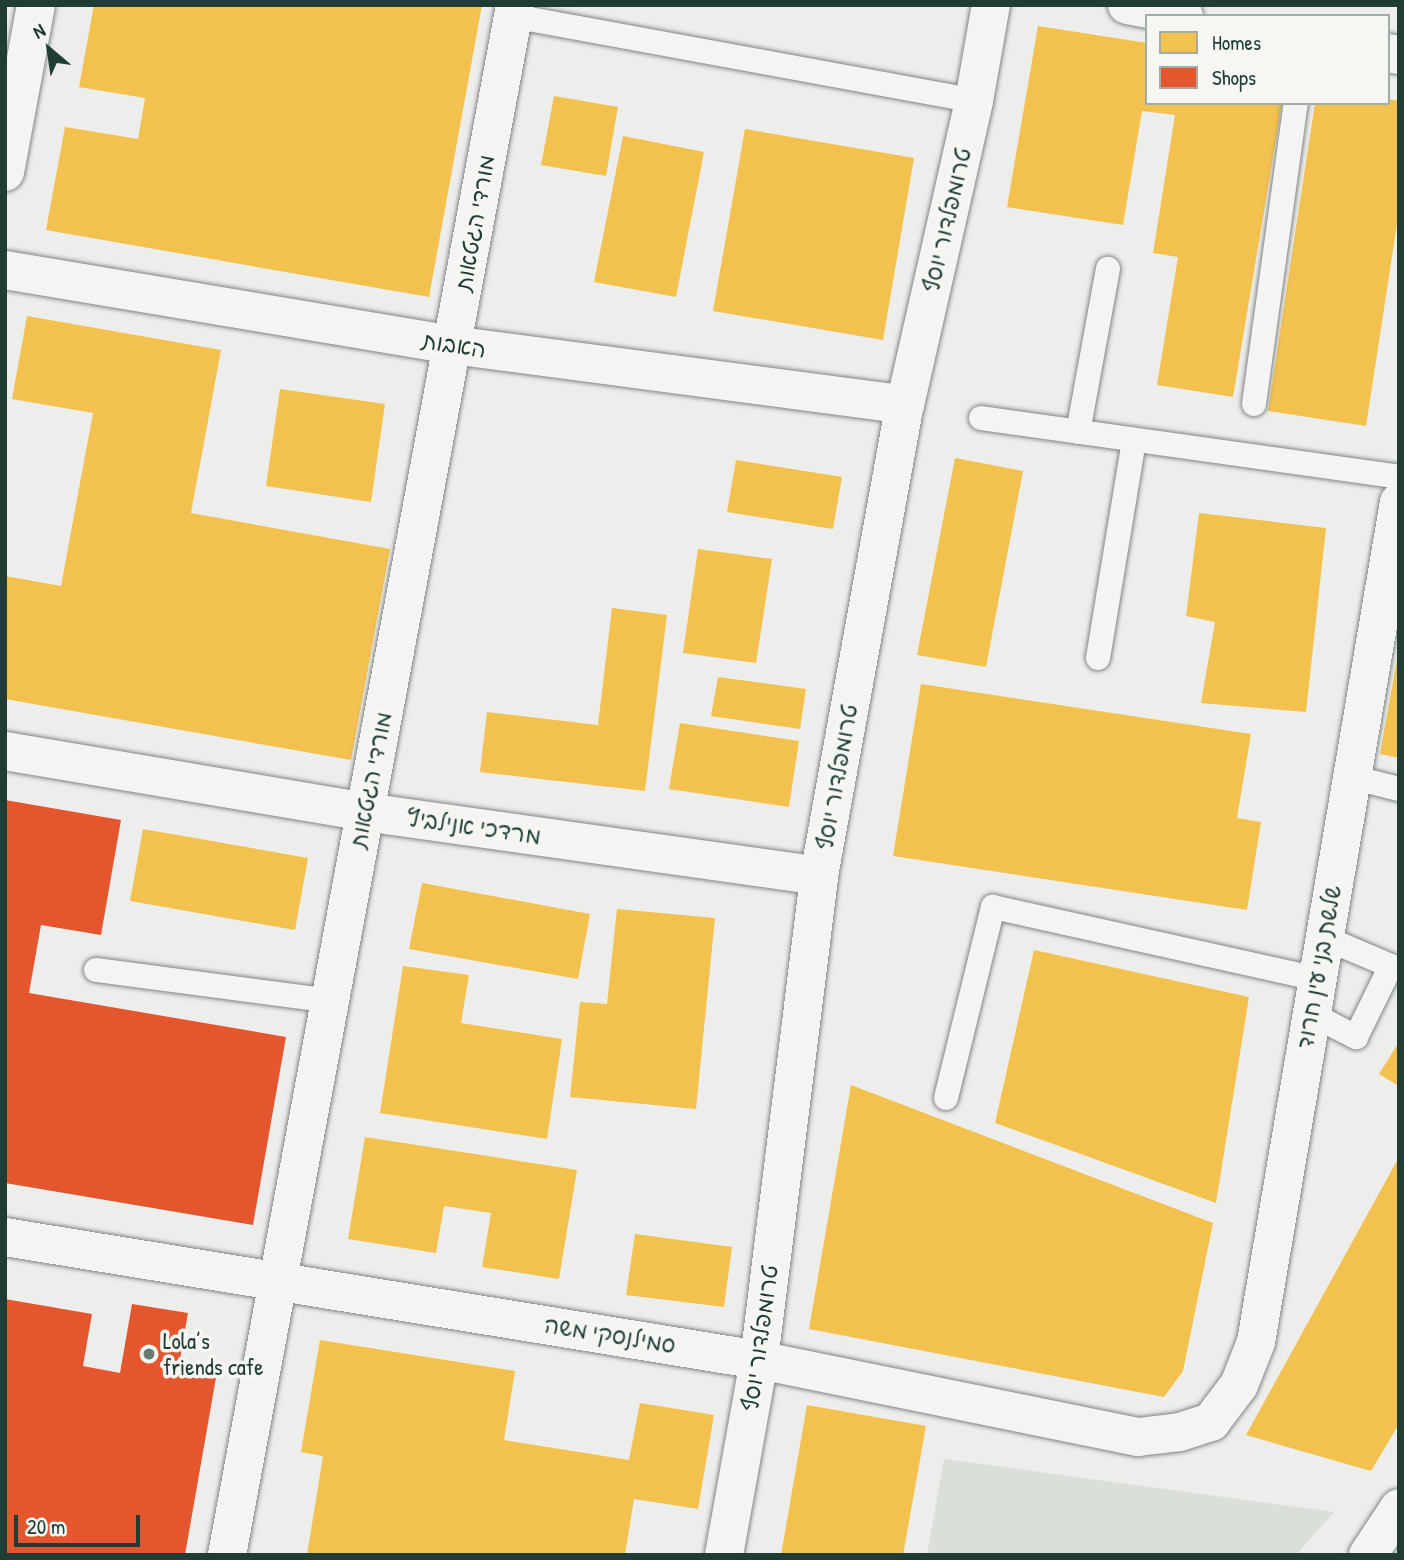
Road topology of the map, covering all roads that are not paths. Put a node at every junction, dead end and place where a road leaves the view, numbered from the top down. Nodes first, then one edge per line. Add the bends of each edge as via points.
1 (36, 5) edge
2 (991, 5) edge
3 (1127, 5) edge
4 (514, 11) edge
5 (1174, 14) edge
6 (974, 101) junction
7 (1296, 105) edge
8 (5, 172) edge
9 (5, 270) edge
10 (1108, 270) dead end
11 (452, 345) junction
12 (1254, 404) dead end
13 (905, 405) junction
14 (981, 418) dead end
15 (1078, 432) junction
16 (1134, 440) junction
17 (1399, 477) edge
18 (1399, 502) edge
19 (1098, 658) dead end
20 (5, 751) edge
21 (1351, 777) junction
22 (1399, 789) edge
23 (365, 812) junction
24 (819, 876) junction
25 (1325, 938) junction
26 (96, 970) dead end
27 (1314, 996) junction
28 (330, 1001) junction
29 (946, 1098) dead end
30 (5, 1237) edge
31 (278, 1281) junction
32 (759, 1360) junction
33 (1211, 1422) joint
34 (1399, 1508) edge
35 (227, 1555) edge
36 (724, 1555) edge
37 (1368, 1555) edge

1 - 8 street
2 - 6 street, טרומפלדור יוסף
3 - 5 street
4 - 6 lane
4 - 11 street, מורדי הגטאות
6 - 13 street, טרומפלדור יוסף
7 - 12 lane
9 - 11 street, האבות
10 - 15 lane
11 - 13 street, האבות
11 - 23 street, מורדי הגטאות
13 - 24 street, טרומפלדור יוסף
14 - 15 lane
15 - 16 lane
16 - 17 lane
16 - 19 lane
18 - 21 street, שלשת בני עין חרוד
20 - 23 street, מרדכי אנילביץ
21 - 22 lane
21 - 25 street, שלשת בני עין חרוד
23 - 24 street, מרדכי אנילביץ
23 - 28 street, מורדי הגטאות
24 - 32 street, טרומפלדור יוסף
25 - 27 street, שלשת בני עין חרוד
25 - 27 lane via 1391,966 1356,1037
26 - 28 lane
27 - 29 lane via 993,907
27 - 33 street, שלשת בני עין חרוד via 1256,1342 1239,1385
28 - 31 street, מורדי הגטאות
30 - 31 street, סמילנסקי משה
31 - 32 street, סמילנסקי משה
31 - 35 street, מורדי הגטאות
32 - 33 street, סמילנסקי משה via 1138,1437 1180,1432
32 - 36 street, טרומפלדור יוסף
34 - 37 street

